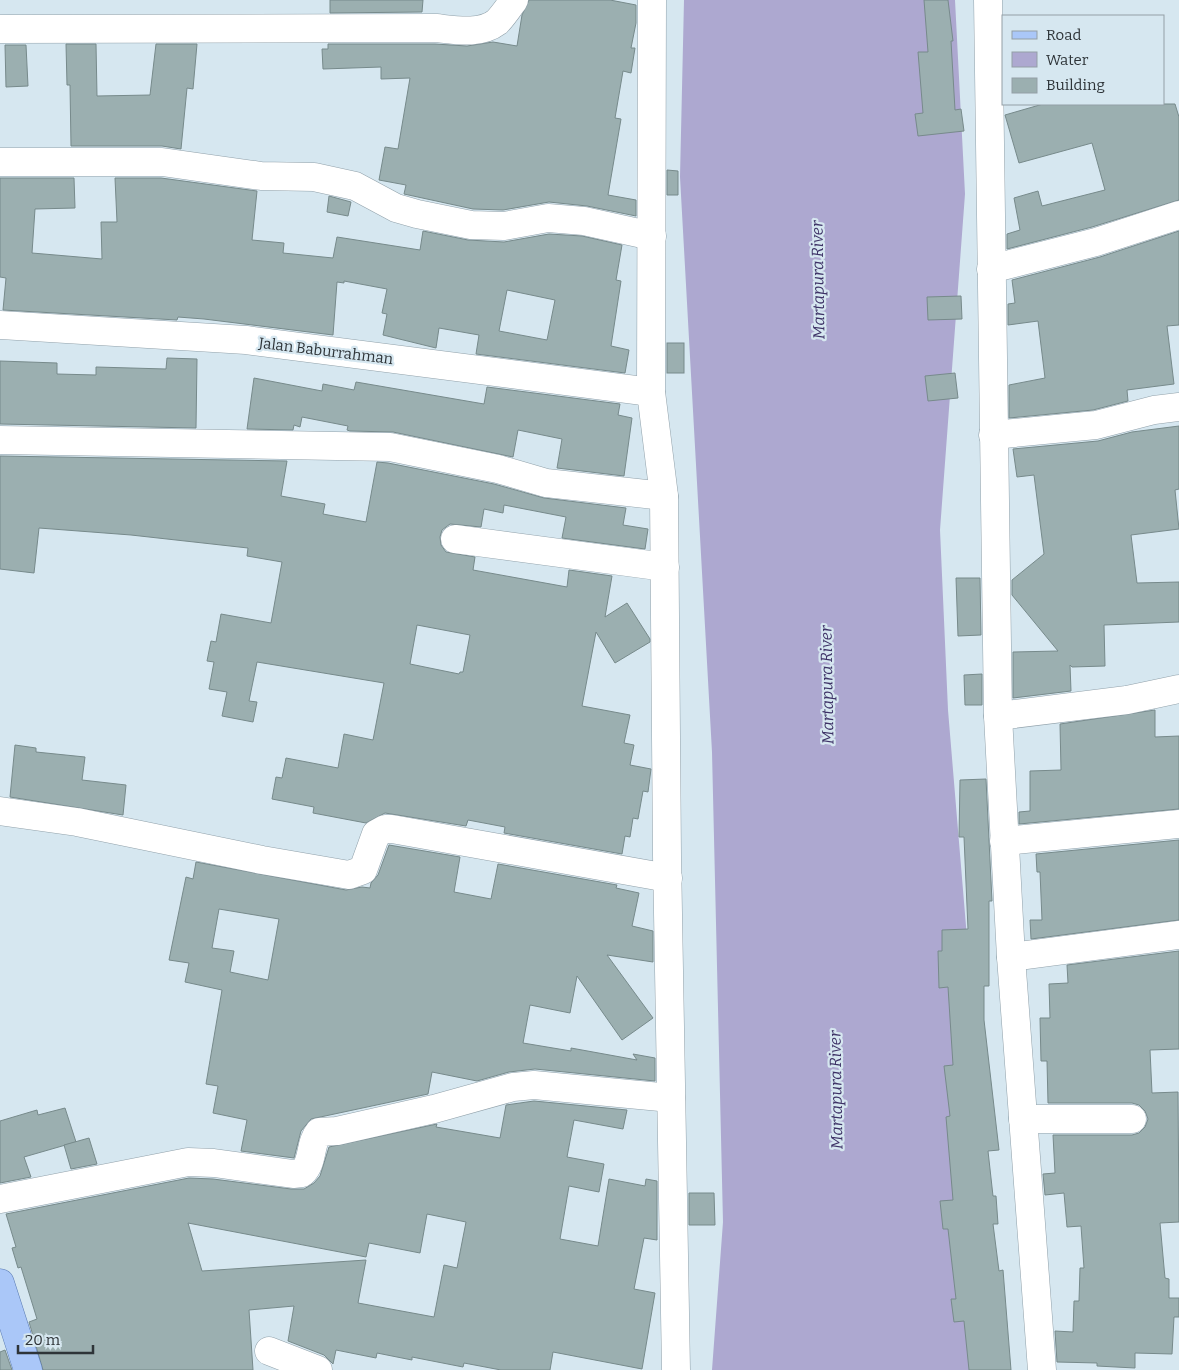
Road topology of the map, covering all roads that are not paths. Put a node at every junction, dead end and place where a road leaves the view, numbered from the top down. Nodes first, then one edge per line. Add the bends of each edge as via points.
1 (514, 0) edge
2 (652, 0) edge
3 (988, 0) edge
4 (0, 28) edge
5 (0, 162) edge
6 (1179, 215) edge
7 (652, 236) junction
8 (991, 268) junction
9 (0, 325) edge
10 (650, 392) junction
11 (1179, 407) edge
12 (993, 435) junction
13 (0, 440) edge
14 (664, 496) junction
15 (455, 539) dead end
16 (665, 568) junction
17 (1179, 689) edge
18 (998, 716) junction
19 (0, 811) edge
20 (1179, 824) edge
21 (1004, 841) junction
22 (668, 878) junction
23 (1179, 935) edge
24 (1011, 957) junction
25 (671, 1098) junction
26 (1023, 1119) junction
27 (1132, 1119) dead end
28 (0, 1199) edge
29 (2, 1294) edge
30 (269, 1351) dead end
31 (28, 1370) edge
32 (318, 1370) edge
33 (676, 1370) edge
34 (1042, 1370) edge

1 - 4 street via 497,22 468,31 436,28
2 - 7 street
3 - 8 street
5 - 7 street via 162,162 261,176 314,177 355,186 396,208 471,225 504,226 548,218 584,221
6 - 8 street via 1096,242
7 - 10 street
8 - 12 street
9 - 10 street, Jalan Baburrahman via 246,340
10 - 14 street
11 - 12 street via 1096,425
12 - 18 street
13 - 14 street via 390,447 498,469 546,483
14 - 16 street
15 - 16 street
16 - 22 street
17 - 18 street via 1127,700
18 - 21 street
19 - 22 street via 77,822 349,875 364,870 376,834 392,829
20 - 21 street
21 - 24 street
22 - 25 street
23 - 24 street
24 - 26 street
25 - 28 street via 545,1085 513,1087 434,1109 337,1131 319,1132 310,1162 302,1173 188,1162
25 - 33 street
26 - 27 street
26 - 34 street
29 - 31 main road
30 - 32 street

